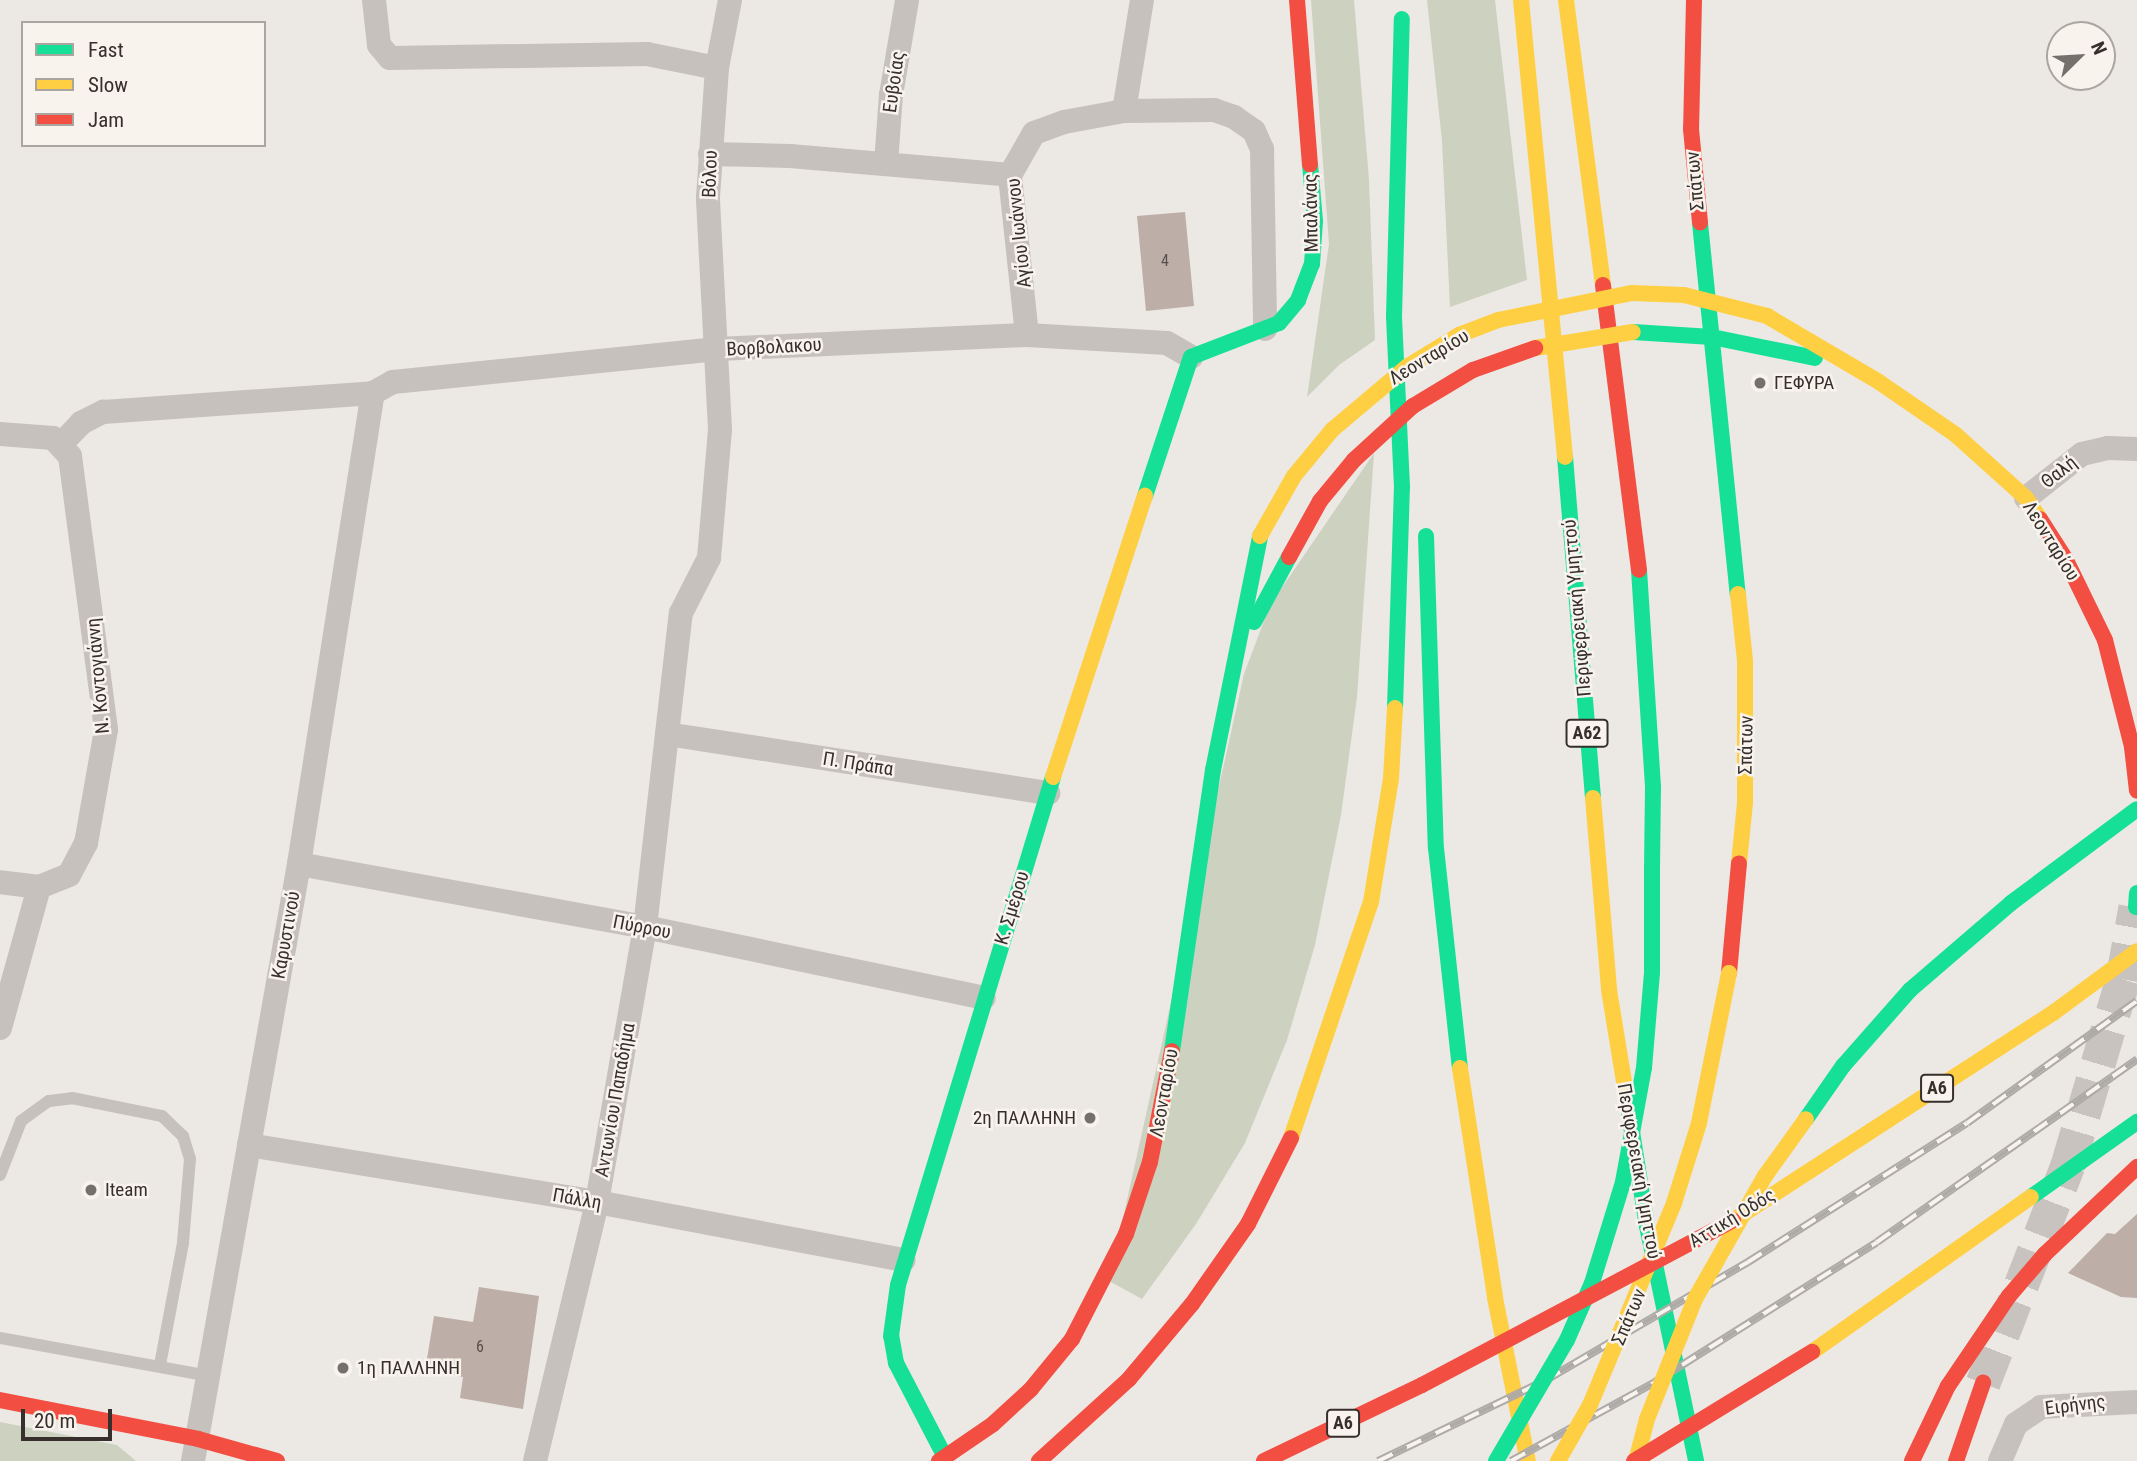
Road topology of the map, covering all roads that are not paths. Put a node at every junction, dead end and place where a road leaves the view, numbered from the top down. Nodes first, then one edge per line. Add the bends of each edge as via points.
1 (374, 0) edge
2 (730, 0) edge
3 (907, 0) edge
4 (1142, 0) edge
5 (1297, 0) edge
6 (1401, 0) edge
7 (1521, 0) edge
8 (1566, 0) edge
9 (1694, 0) edge
10 (1402, 19) junction
11 (717, 68) junction
12 (1124, 111) junction
13 (710, 154) junction
14 (886, 164) junction
15 (1010, 175) junction
16 (1414, 222) dead end
17 (1707, 299) junction
18 (1265, 328) junction
19 (1027, 335) junction
20 (1712, 337) junction
21 (1421, 344) dead end
22 (716, 349) junction
23 (1191, 357) junction
24 (1852, 368) junction
25 (370, 400) junction
26 (1423, 427) dead end
27 (0, 434) edge
28 (62, 443) junction
29 (2137, 449) edge
30 (2026, 498) junction
31 (1425, 523) dead end
32 (1237, 653) junction
33 (667, 734) junction
34 (2137, 791) edge
35 (1048, 793) junction
36 (2137, 809) edge
37 (299, 864) junction
38 (0, 882) edge
39 (39, 887) junction
40 (645, 926) junction
41 (2137, 951) edge
42 (984, 998) junction
43 (0, 1028) edge
44 (2137, 1122) edge
45 (249, 1145) junction
46 (2137, 1167) edge
47 (0, 1175) edge
48 (597, 1202) junction
49 (904, 1260) junction
50 (0, 1338) edge
51 (160, 1365) junction
52 (209, 1377) junction
53 (1983, 1383) tunnel mouth
54 (0, 1400) edge
55 (2137, 1402) edge
56 (195, 1450) edge
57 (942, 1459) edge
58 (277, 1461) edge
59 (535, 1461) edge
60 (1039, 1461) edge
61 (1264, 1461) edge
62 (1496, 1461) edge
63 (1528, 1461) edge
64 (1559, 1461) edge
65 (1635, 1461) edge
66 (1696, 1461) edge
67 (1912, 1461) edge
68 (1956, 1461) edge
69 (2000, 1461) edge

1 - 11 street via 379,46 390,58 647,54
2 - 11 street, Βόλου
3 - 14 street, Ευβοίας via 891,95
4 - 12 street
5 - 18 main road, Μπαλάνας via 1315,221 1312,264 1298,300 1279,323
6 - 10 main road
7 - 66 main road, Περιφερειακή Υμηττού / Α62 via 1546,233 1609,990 1647,1226
8 - 62 main road, bridge via 1639,569 1652,773 1653,972 1644,1068 1623,1182 1592,1283 1567,1340
9 - 17 main road, Σπάτων via 1691,129
10 - 16 main road
10 - 60 main road via 1394,317 1402,487 1399,604 1391,779 1371,902 1295,1131 1248,1224 1192,1304 1129,1379
11 - 13 street, Βόλου
12 - 15 street, Αγίου Ιωάννου via 1064,122 1034,133
12 - 18 street, Αγίου Ιωάννου via 1214,110 1254,131 1262,149
13 - 14 street
13 - 22 street, Βόλου
14 - 15 street
15 - 19 street, Αγίου Ιωάννου
17 - 20 main road, Σπάτων
17 - 24 main road, Λεονταρίου via 1767,316
17 - 32 main road, Λεονταρίου, bridge via 1632,293 1498,320 1459,335 1408,366 1332,430 1294,476 1260,536
18 - 23 main road, Μπαλάνας
19 - 22 street, Βορβολακου
19 - 23 street, Βορβολακου via 1167,343
20 - 24 main road, Λεονταρίου
20 - 32 main road, Λεονταρίου, bridge via 1633,332 1545,345 1473,370 1413,406 1354,460 1320,501
20 - 64 main road, Σπάτων, bridge via 1738,570 1747,733 1729,973 1699,1124 1674,1203 1590,1405
21 - 26 main road
22 - 25 street, Βορβολακου via 393,382
22 - 33 street, Βόλου via 720,429 709,558 684,600
23 - 35 main road, Κ. Σμέρου
24 - 30 main road, Λεονταρίου via 1956,436
25 - 28 street, Βορβολακου via 103,412 81,423
25 - 37 street, Καρυστινού
27 - 28 street via 35,434
28 - 39 street, Ν. Koντογιάννη via 74,475 106,730 82,855 69,875
29 - 30 street, Θαλή via 2108,448 2082,454
30 - 34 main road, Λεονταρίου via 2065,558 2105,640 2132,747
31 - 63 main road via 1436,848 1451,1006 1495,1298
32 - 57 main road, Λεονταρίου via 1213,770 1167,1083 1150,1162 1126,1234 1072,1339 1031,1389 993,1424
33 - 35 street, Π. Πράπα
33 - 40 street, Αντωνίου Παπαδήμα
35 - 42 main road, Κ. Σμέρου
36 - 65 main road, bridge via 2011,903 1910,990 1843,1066 1765,1176 1695,1299
37 - 40 street, Πύρρου
37 - 45 street, Καρυστινού
38 - 39 street
39 - 43 street
40 - 42 street, Πύρρου
40 - 48 street, Αντωνίου Παπαδήμα
41 - 61 main road, Αττική Οδός / Α6, bridge via 2053,1013 1733,1220 1422,1385
42 - 49 main road, Κ. Σμέρου
44 - 65 main road, bridge via 1979,1239 1812,1352
45 - 48 street, Πάλλη
45 - 52 street, Καρυστινού
46 - 67 main road via 2074,1225 2008,1296 1948,1386
47 - 51 lane via 21,1121 49,1101 72,1098 162,1116 183,1136 190,1159 183,1243
48 - 49 street, Πάλλη
48 - 59 street, Αντωνίου Παπαδήμα
49 - 57 main road, Κ. Σμέρου via 891,1336 896,1363
50 - 51 lane via 100,1359
51 - 52 lane
52 - 56 street, Καρυστινού
53 - 68 main road
54 - 56 main road
55 - 69 street, Ειρήνης via 2041,1407 2016,1424
56 - 58 main road

